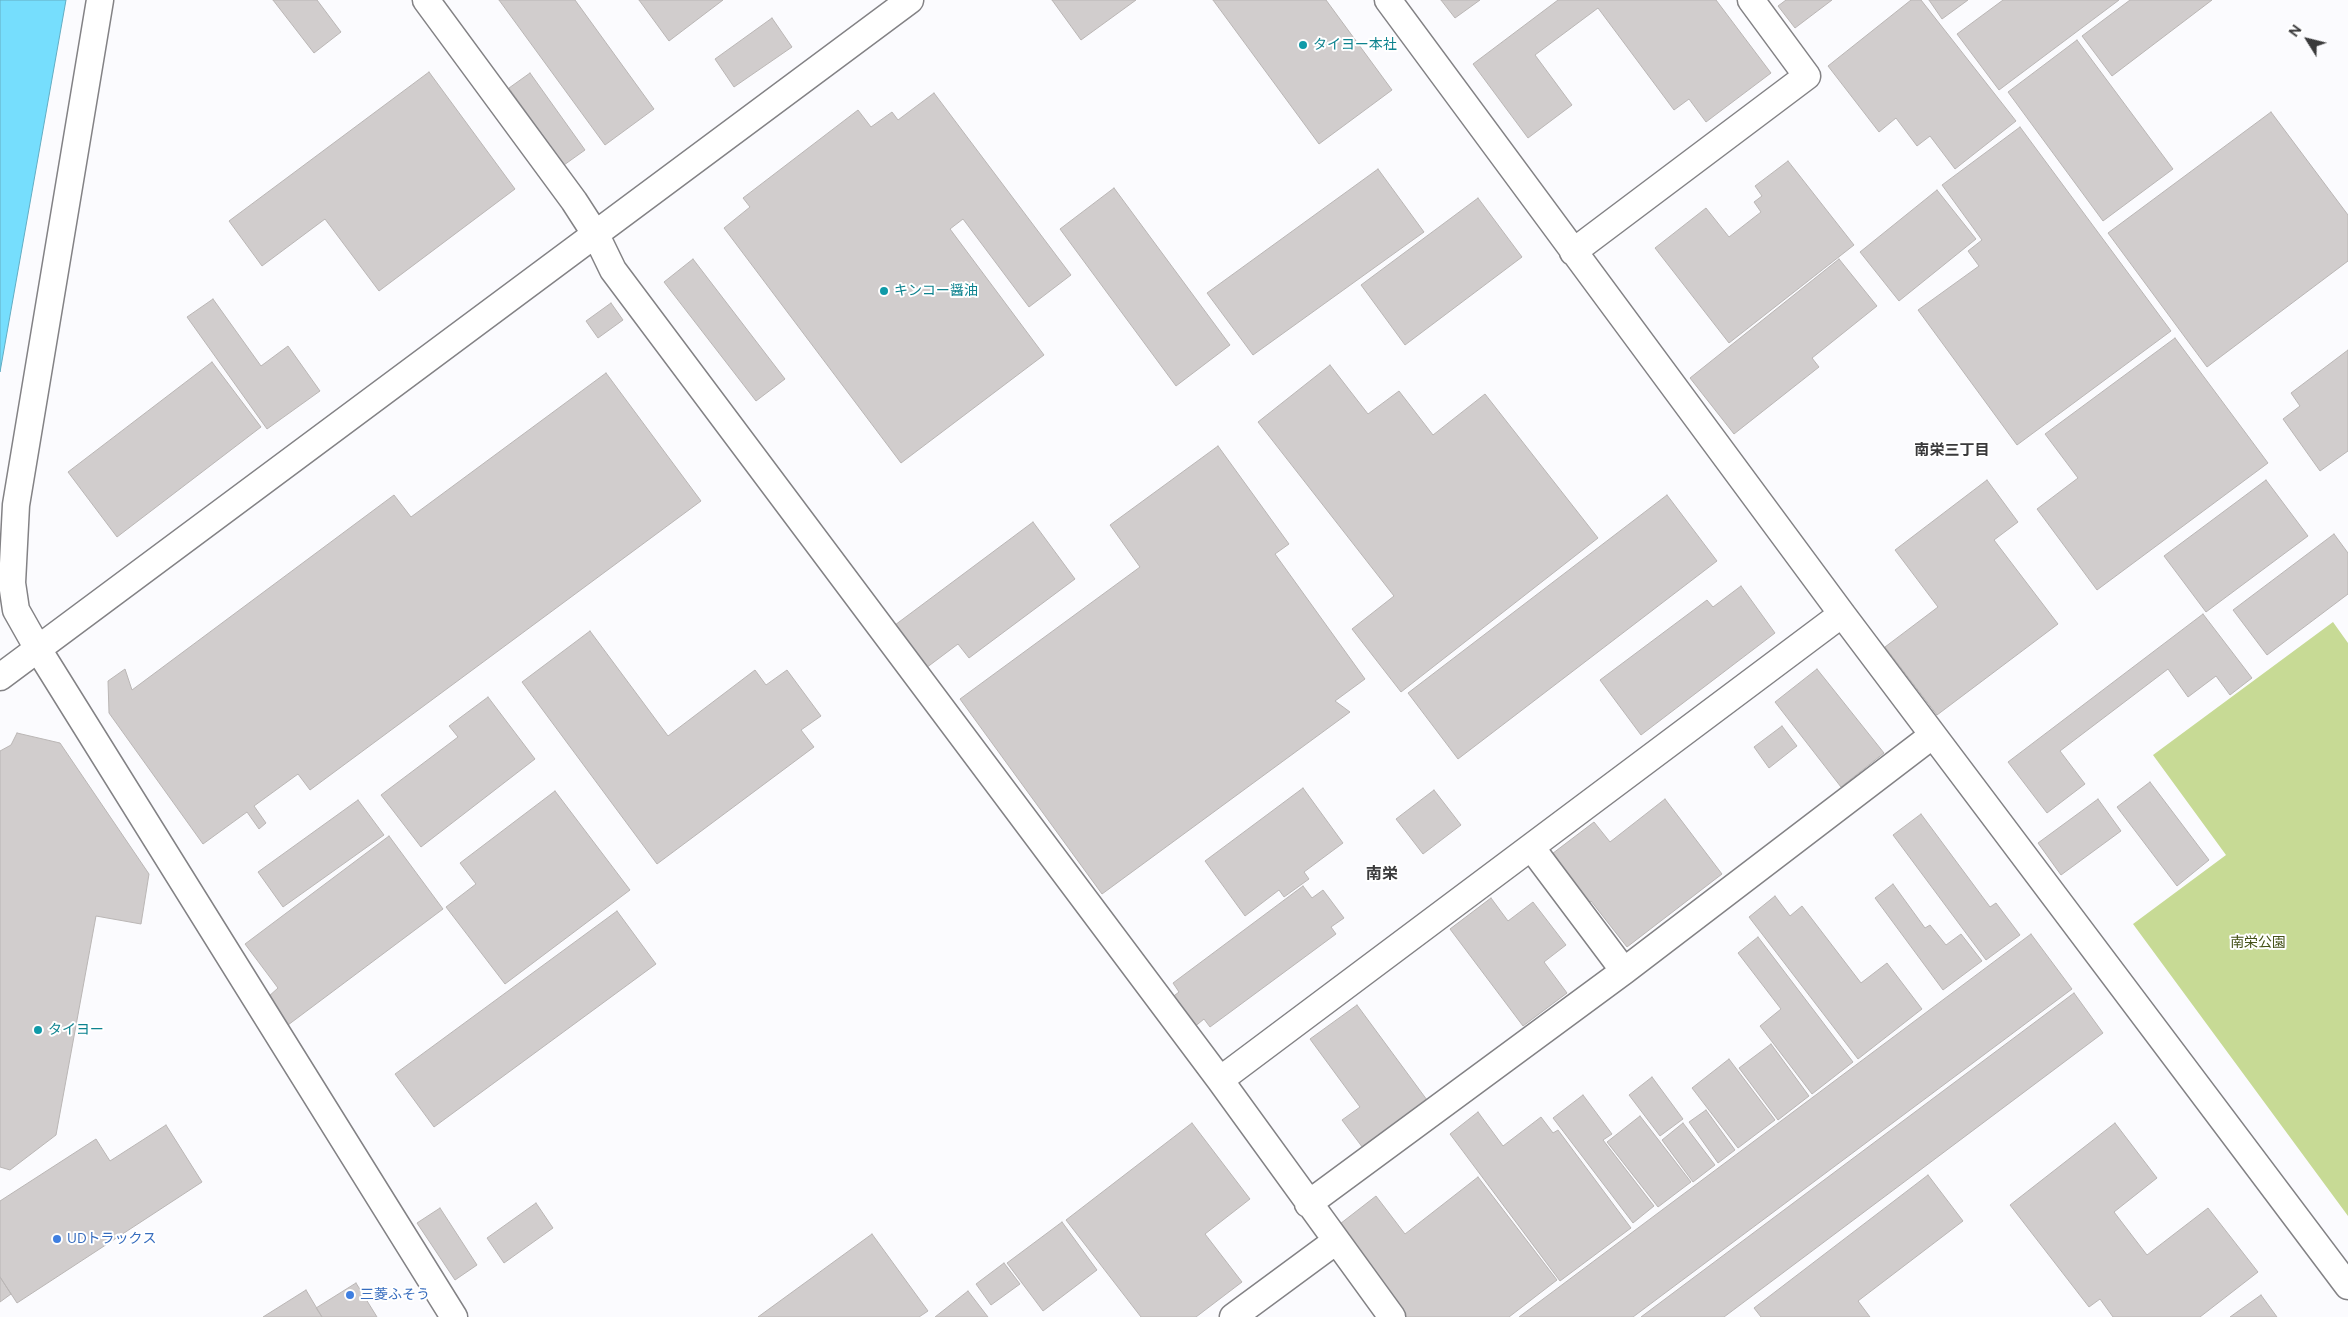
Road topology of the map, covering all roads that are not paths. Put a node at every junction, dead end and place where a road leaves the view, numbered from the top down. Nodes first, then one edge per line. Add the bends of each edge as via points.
1 (100, 0) edge
2 (426, 0) edge
3 (910, 0) edge
4 (1388, 0) edge
5 (1751, 0) edge
6 (596, 235) junction
7 (1573, 252) junction
8 (1842, 614) junction
9 (38, 649) junction
10 (0, 677) edge
11 (1933, 735) junction
12 (1531, 847) junction
13 (1624, 971) junction
14 (1220, 1080) junction
15 (1308, 1204) junction
16 (1336, 1241) junction
17 (2348, 1286) edge
18 (454, 1317) edge
19 (1233, 1317) edge
20 (1392, 1317) edge

1 - 9 street via 16,505 12,583 16,610
2 - 6 street
3 - 6 street
4 - 7 street
5 - 7 street via 1807,76
6 - 9 street
6 - 14 street via 614,270
7 - 8 street
8 - 11 street
8 - 12 street
9 - 10 street
9 - 18 street
11 - 13 street
11 - 17 street
12 - 13 street
12 - 14 street
13 - 15 street
14 - 15 street
15 - 16 street
16 - 19 street
16 - 20 street

